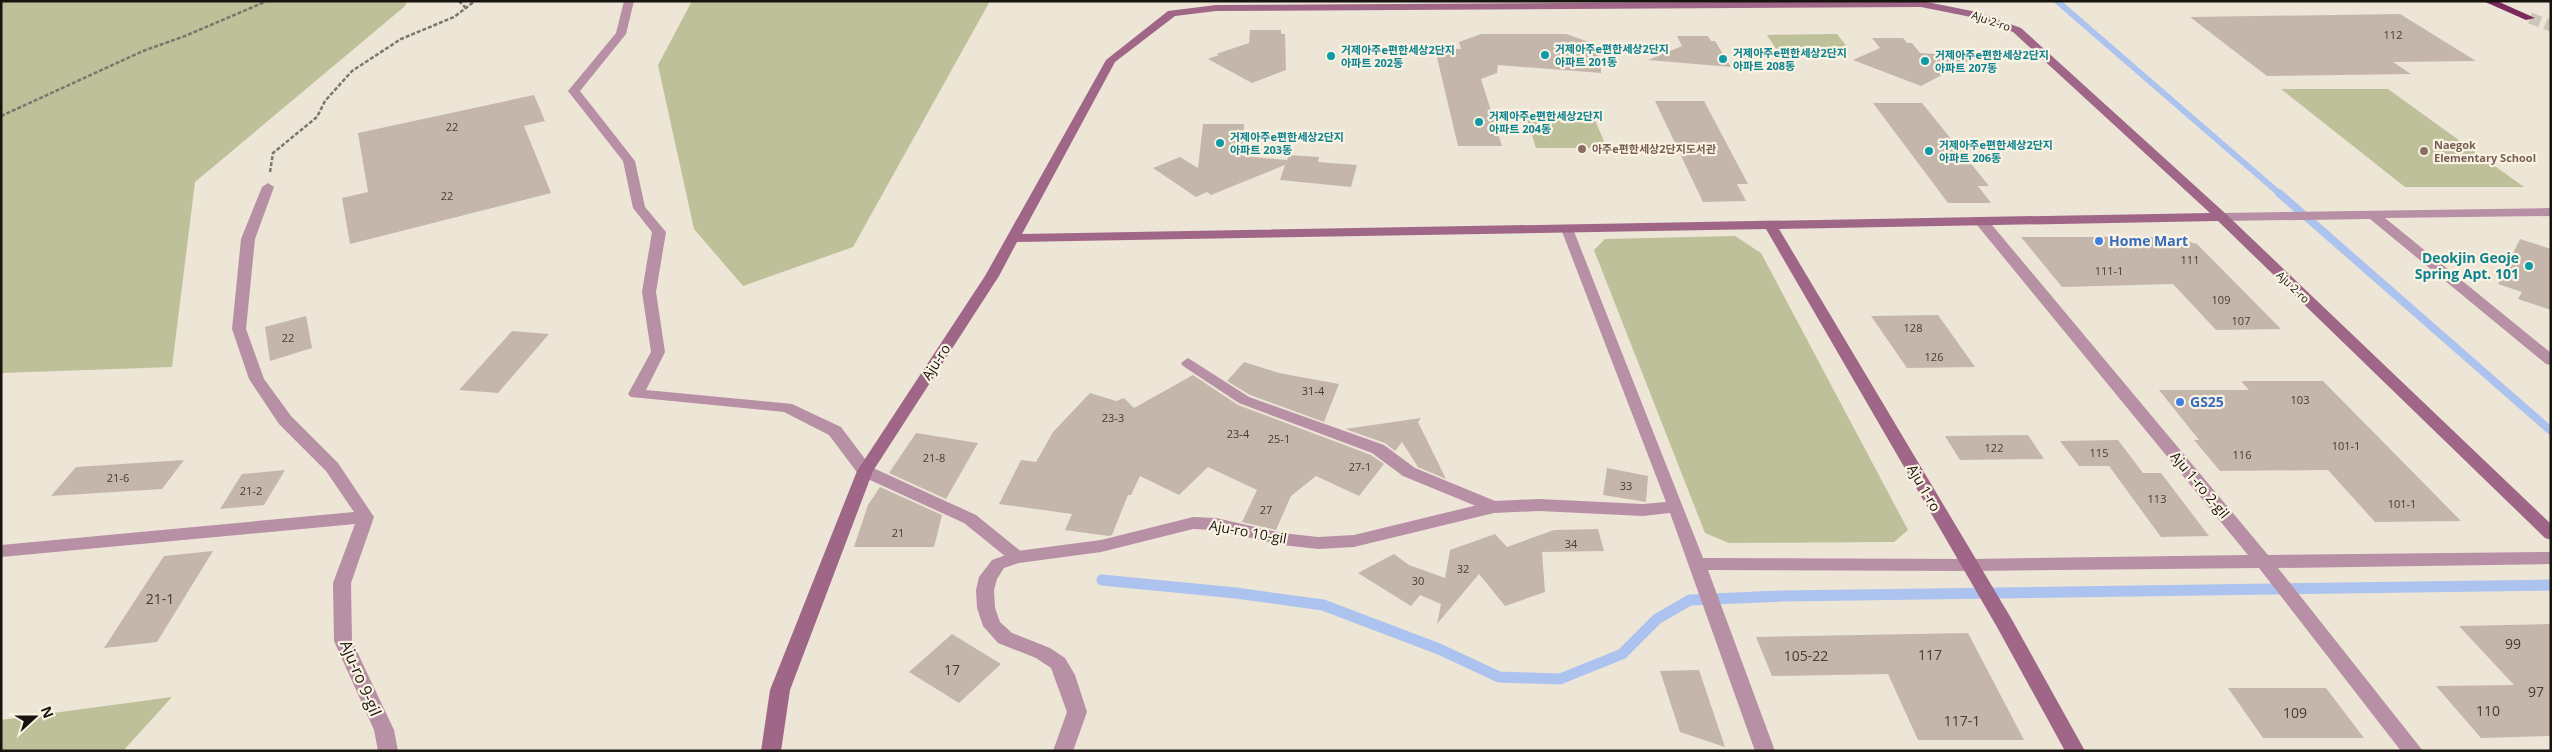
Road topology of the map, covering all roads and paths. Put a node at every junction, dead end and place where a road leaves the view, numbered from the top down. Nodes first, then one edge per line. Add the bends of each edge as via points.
1 (267, 1) edge
2 (459, 1) edge
3 (475, 1) edge
4 (629, 1) edge
5 (2488, 1) edge
6 (1470, 4) edge
7 (466, 8) junction
8 (1172, 13) joint
9 (2530, 18) tunnel mouth
10 (1, 116) edge
11 (268, 187) joint
12 (2551, 212) edge
13 (2372, 215) junction
14 (2221, 217) junction
15 (1982, 222) junction
16 (1771, 226) junction
17 (1567, 229) junction
18 (1013, 238) junction
19 (2551, 361) edge
20 (1188, 363) dead end
21 (865, 471) junction
22 (1676, 507) junction
23 (1494, 508) junction
24 (366, 517) junction
25 (2551, 534) edge
26 (1, 551) edge
27 (1017, 557) junction
28 (2551, 558) edge
29 (2263, 561) junction
30 (1697, 564) junction
31 (1970, 565) junction
32 (388, 751) edge
33 (771, 751) edge
34 (1063, 751) edge
35 (1765, 751) edge
36 (2075, 751) edge
37 (2413, 751) edge

1 - 10 path via 143,51
2 - 7 path
3 - 7 path
4 - 21 street via 621,34 574,91 629,161 639,208 659,232 649,292 658,352 636,394 786,407 835,431
5 - 9 highway
6 - 8 street, Aju 2-ro via 1216,8
6 - 14 street, Aju 2-ro via 1921,4 1973,14 2017,30
7 - 11 path via 454,17 401,39 352,71 325,101 317,117 273,153
8 - 18 street, Aju-ro via 1111,60
11 - 24 street via 248,239 239,329 258,379 285,420 332,467
12 - 13 street
13 - 14 street
13 - 19 street
14 - 15 street
14 - 25 street, Aju 2-ro
15 - 16 street
15 - 29 street, Aju 1-ro 2-gil
16 - 17 street
16 - 31 street, Aju 1-ro
17 - 18 street
17 - 22 street
18 - 21 street, Aju-ro via 992,276
20 - 23 street via 1244,400 1378,449 1409,472
21 - 27 street via 970,519
21 - 33 street, Aju-ro via 780,690
22 - 23 street, Aju-ro 10-gil via 1644,510 1539,505
22 - 30 street
23 - 27 street, Aju-ro 10-gil via 1354,541 1318,543 1282,539 1216,524 1193,524 1101,546
24 - 26 street
24 - 32 street, Aju-ro 9-gil via 342,583 343,640 384,730
27 - 34 street, Aju-ro 10-gil via 998,564 988,577 986,608 992,626 1004,638 1043,653 1058,663 1066,674 1077,712
28 - 29 street
29 - 31 street
29 - 37 street, Aju 1-ro 2-gil
30 - 31 street
30 - 35 street
31 - 36 street, Aju 1-ro

